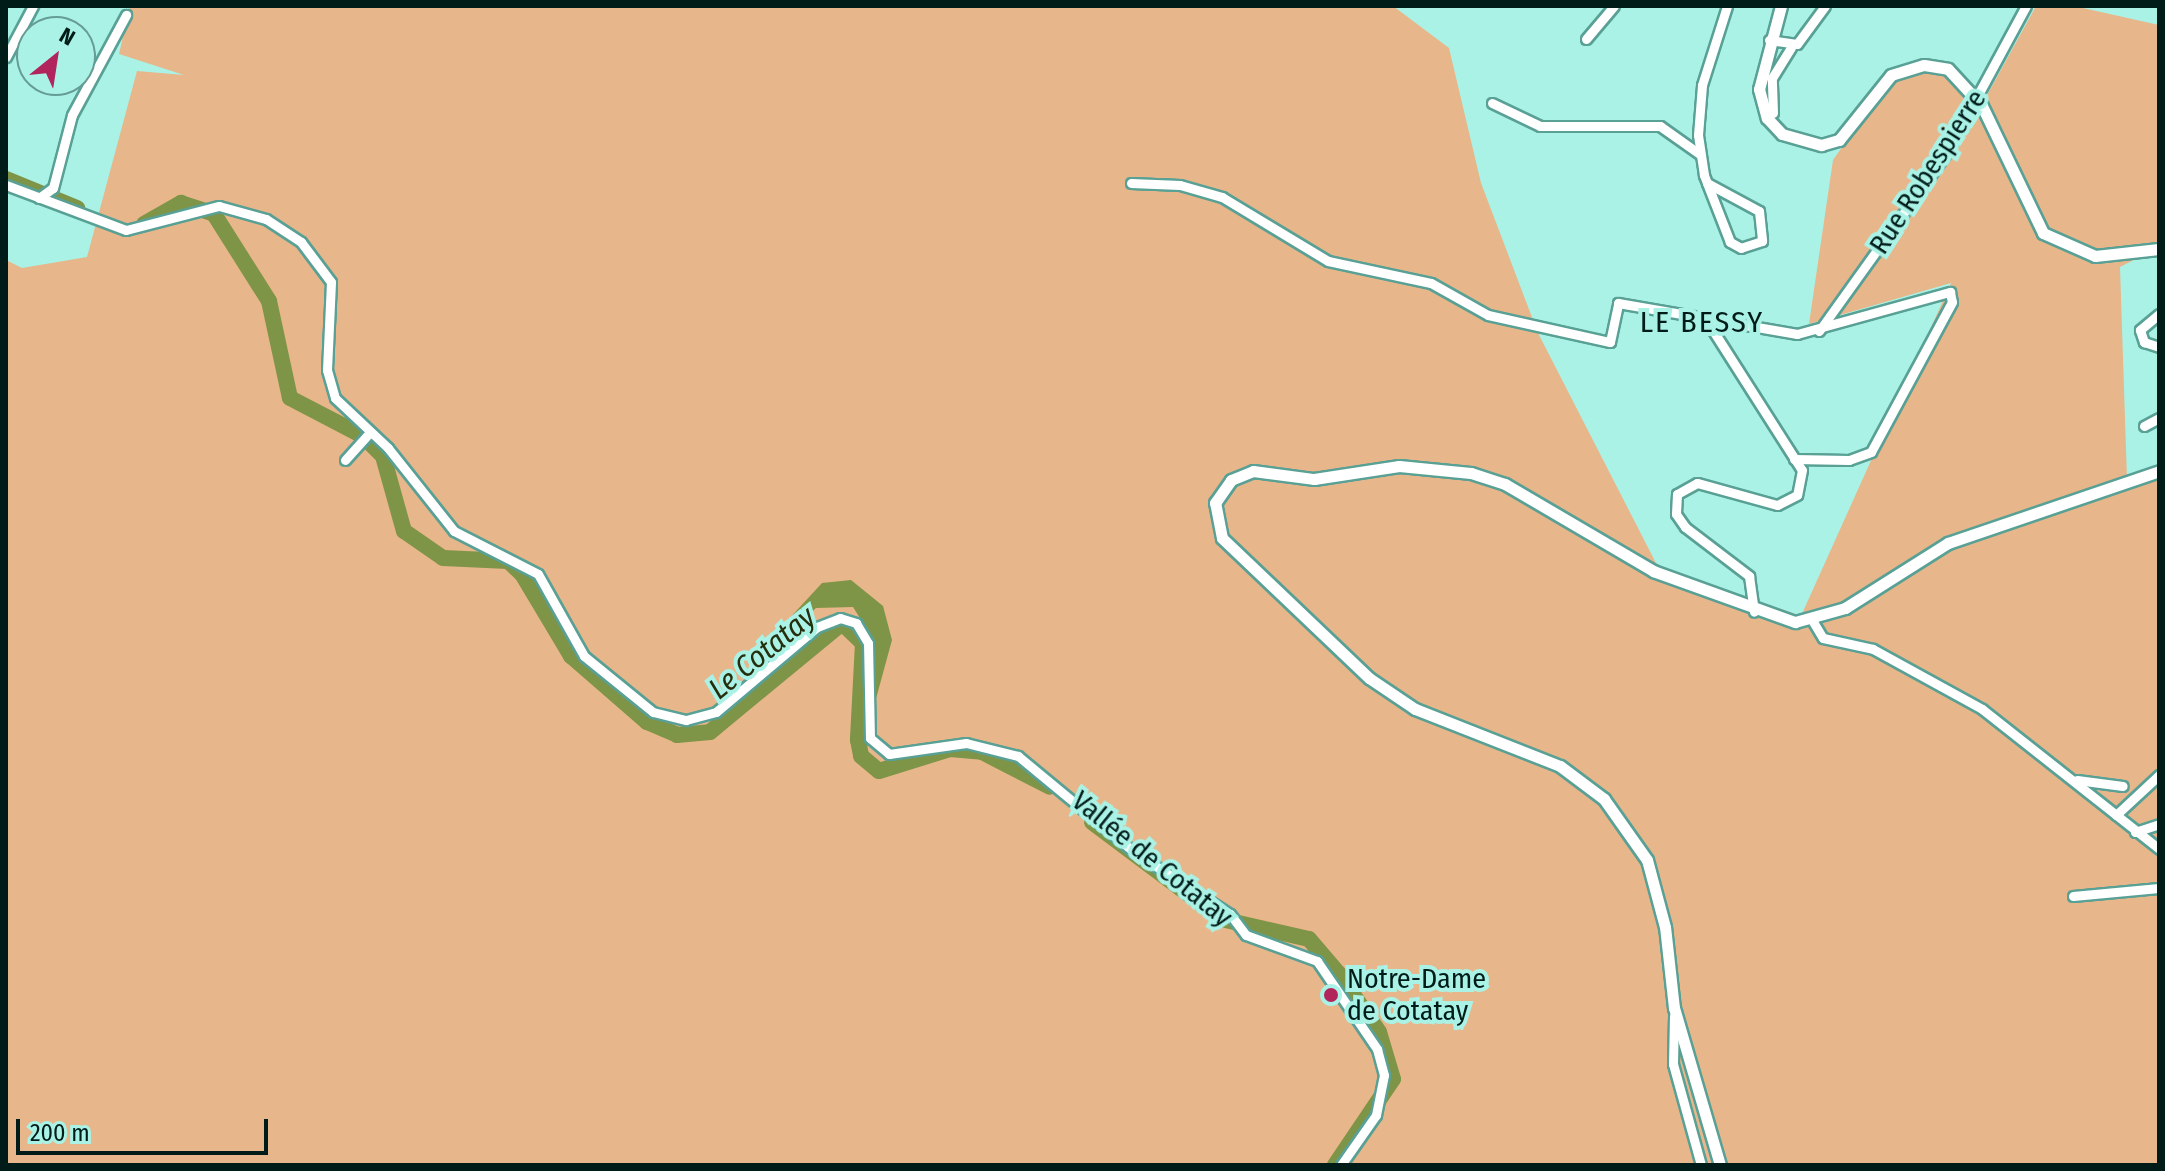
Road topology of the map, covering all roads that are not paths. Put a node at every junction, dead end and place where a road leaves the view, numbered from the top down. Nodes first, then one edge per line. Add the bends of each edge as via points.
1 (33, 6) edge
2 (1614, 6) edge
3 (1727, 6) edge
4 (1781, 6) edge
5 (1825, 6) edge
6 (2026, 6) edge
7 (126, 15) dead end
8 (1586, 39) dead end
9 (1769, 40) junction
10 (1794, 45) junction
11 (6, 57) edge
12 (1977, 97) junction
13 (1492, 103) dead end
14 (1773, 113) dead end
15 (1701, 155) junction
16 (1131, 183) dead end
17 (1707, 183) junction
18 (6, 185) edge
19 (39, 198) junction
20 (2159, 249) edge
21 (2159, 314) edge
22 (1705, 318) junction
23 (1819, 331) junction
24 (2159, 347) edge
25 (2159, 418) edge
26 (2144, 426) dead end
27 (367, 435) junction
28 (1794, 459) junction
29 (345, 460) dead end
30 (2159, 471) edge
31 (1754, 612) junction
32 (1812, 620) junction
33 (2157, 773) edge
34 (2074, 779) junction
35 (2123, 786) dead end
36 (2116, 815) junction
37 (2159, 824) edge
38 (2135, 832) junction
39 (2159, 849) edge
40 (2159, 888) edge
41 (2073, 896) dead end
42 (1674, 1008) junction
43 (1341, 1165) edge
44 (1701, 1165) edge
45 (1720, 1165) edge

1 - 11 street
2 - 8 street
3 - 15 street via 1702,85
4 - 9 street
5 - 10 street
6 - 12 street, Rue Robespierre
7 - 19 street via 72,115 53,188
9 - 10 street
9 - 12 street via 1761,103 1767,118 1797,141 1839,140 1880,84 1912,66 1948,69
10 - 14 street via 1772,78
12 - 20 street via 2043,233 2095,256
12 - 23 street, Rue Robespierre via 1947,152
13 - 15 street via 1540,126 1660,126
15 - 17 street
16 - 22 street via 1180,185 1242,205 1328,261 1431,283 1488,315 1610,342 1618,303
17 - 17 street via 1730,242 1741,248 1762,241 1759,211
18 - 19 street, Vallée de Cotatay
19 - 27 street, Vallée de Cotatay via 139,232 202,208 266,219 327,270 329,385
21 - 24 street via 2140,330 2144,342
22 - 23 street via 1797,334
22 - 28 street
23 - 28 street via 1950,292 1952,302 1871,452 1849,460
25 - 26 street
27 - 29 street
27 - 43 street, Vallée de Cotatay via 454,531 538,574 584,656 653,712 686,720 716,712 817,627 848,619 868,643 870,738 889,754 966,743 1018,756 1134,852 1230,914 1239,929 1317,961 1377,1049 1384,1075 1379,1103
28 - 31 street via 1803,482 1787,502 1697,483 1677,494 1676,514 1685,527 1749,576
30 - 32 street via 1948,543
31 - 32 street
31 - 42 street via 1653,571 1505,484 1471,473 1399,466 1314,479 1253,471 1231,480 1213,513 1239,556 1369,678 1415,709 1560,766 1604,799 1647,860 1665,927
32 - 34 street via 1823,638 1873,649 1982,709
33 - 36 street
34 - 35 street
34 - 36 street
36 - 38 street
37 - 38 street
38 - 39 street
40 - 41 street
42 - 44 street via 1673,1064
42 - 45 street

